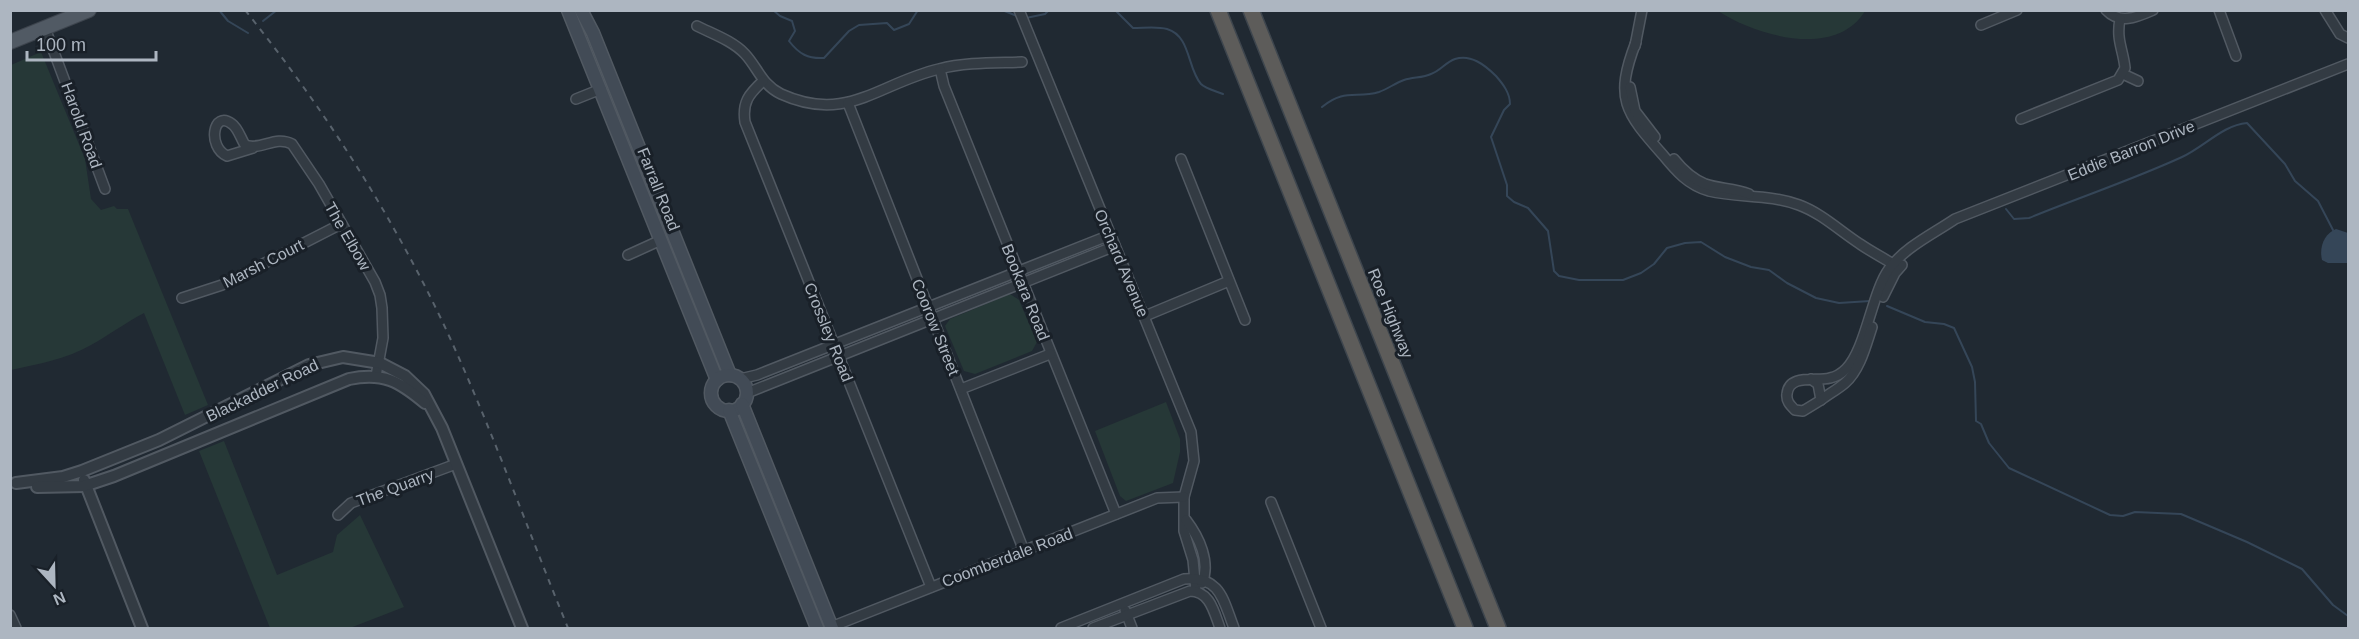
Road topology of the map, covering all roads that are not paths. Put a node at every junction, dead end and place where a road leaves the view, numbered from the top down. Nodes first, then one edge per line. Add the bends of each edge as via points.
1 (89, 10) edge
2 (568, 10) edge
3 (581, 10) edge
4 (1019, 10) edge
5 (1218, 10) edge
6 (1251, 10) edge
7 (1642, 10) edge
8 (2017, 10) edge
9 (2106, 10) edge
10 (2153, 10) edge
11 (2219, 10) edge
12 (2325, 10) edge
13 (2120, 19) junction
14 (589, 25) junction
15 (1981, 25) dead end
16 (697, 26) dead end
17 (45, 28) junction
18 (577, 31) junction
19 (2349, 38) edge
20 (10, 42) edge
21 (2236, 56) dead end
22 (1022, 62) dead end
23 (2349, 64) edge
24 (608, 69) junction
25 (940, 69) junction
26 (595, 74) junction
27 (2123, 74) junction
28 (763, 81) junction
29 (2138, 81) dead end
30 (601, 89) junction
31 (576, 99) dead end
32 (848, 103) junction
33 (2021, 119) dead end
34 (630, 125) junction
35 (617, 130) junction
36 (253, 148) junction
37 (1181, 159) dead end
38 (648, 170) junction
39 (636, 175) junction
40 (105, 189) dead end
41 (341, 224) junction
42 (1110, 235) junction
43 (661, 240) junction
44 (1115, 246) junction
45 (628, 255) dead end
46 (1894, 269) junction
47 (1017, 271) junction
48 (1229, 281) junction
49 (1022, 282) junction
50 (972, 289) junction
51 (182, 297) dead end
52 (976, 301) junction
53 (927, 307) junction
54 (1145, 315) junction
55 (932, 318) junction
56 (1245, 320) dead end
57 (879, 326) junction
58 (884, 337) junction
59 (834, 344) junction
60 (721, 351) junction
61 (1050, 354) junction
62 (708, 356) junction
63 (838, 356) junction
64 (380, 363) junction
65 (783, 364) junction
66 (376, 376) junction
67 (788, 376) junction
68 (735, 377) junction
69 (1811, 379) junction
70 (717, 380) junction
71 (961, 389) junction
72 (247, 398) junction
73 (744, 399) junction
74 (1821, 400) junction
75 (433, 409) junction
76 (729, 410) junction
77 (255, 417) junction
78 (163, 437) junction
79 (170, 453) junction
80 (456, 464) junction
81 (82, 471) junction
82 (13, 483) edge
83 (84, 486) junction
84 (1184, 497) junction
85 (1271, 502) dead end
86 (1116, 514) junction
87 (338, 515) dead end
88 (1024, 551) junction
89 (1199, 579) junction
90 (931, 587) junction
91 (1197, 591) junction
92 (1123, 604) junction
93 (1228, 613) junction
94 (10, 615) edge
95 (1127, 615) junction
96 (1216, 618) junction
97 (1076, 626) edge
98 (16, 628) edge
99 (141, 628) edge
100 (522, 628) edge
101 (818, 628) edge
102 (832, 628) edge
103 (1061, 628) edge
104 (1093, 628) edge
105 (1132, 628) edge
106 (1220, 628) edge
107 (1234, 628) edge
108 (1321, 628) edge
109 (1465, 628) edge
110 (1498, 628) edge

1 - 17 main road
2 - 18 main road, Farrall Road
3 - 14 main road, Farrall Road
4 - 42 street, Orchard Avenue
5 - 109 highway
6 - 110 highway, Roe Highway
7 - 46 street via 1636,42 1625,69 1629,112 1686,180 1734,196 1751,195 1800,205
8 - 15 street
9 - 13 street
10 - 13 street
11 - 21 street
12 - 19 street via 2340,34
13 - 27 street
14 - 18 main road
14 - 24 main road, Farrall Road
16 - 28 street via 744,52
17 - 20 main road
17 - 40 street, Harold Road
18 - 26 main road, Farrall Road
22 - 25 street
23 - 46 street, Eddie Barron Drive via 1955,219 1905,252
24 - 26 main road
24 - 34 main road, Farrall Road
25 - 32 street
25 - 47 street, Bookara Road
26 - 30 main road, Farrall Road
27 - 29 street
27 - 33 street via 2112,83
28 - 32 street via 778,92 812,103
28 - 59 street, Crossley Road via 745,101 746,122
30 - 31 street
30 - 35 main road, Farrall Road
32 - 53 street, Coorow Street
34 - 35 main road
34 - 38 main road, Farrall Road
35 - 39 main road, Farrall Road
36 - 36 street, The Elbow via 245,145 234,124 218,124 214,128 223,154
36 - 41 street, The Elbow via 277,140 292,144
37 - 48 street
38 - 39 main road
38 - 60 main road, Farrall Road
39 - 43 main road, Farrall Road
41 - 51 street, Marsh Court via 222,285
41 - 64 street, The Elbow via 380,295
42 - 44 street, Orchard Avenue
42 - 47 street
43 - 45 street
43 - 62 main road, Farrall Road
44 - 49 street
44 - 54 street, Orchard Avenue
46 - 69 street, Eddie Barron Drive via 1847,368 1830,378
46 - 74 street, Eddie Barron Drive via 1851,376
47 - 49 street, Bookara Road
47 - 50 street
48 - 54 street
48 - 56 street
49 - 52 street
49 - 61 street, Bookara Road
50 - 52 street
50 - 53 street
52 - 55 street
53 - 55 street, Coorow Street
53 - 57 street
54 - 84 street, Orchard Avenue via 1193,441 1194,461
55 - 58 street
55 - 71 street, Coorow Street
57 - 58 street
57 - 59 street
58 - 63 street
59 - 63 street, Crossley Road
59 - 65 street
60 - 62 main road
60 - 68 main road, Farrall Road
61 - 71 street
61 - 86 street, Bookara Road
62 - 70 main road, Farrall Road
63 - 67 street
63 - 90 street, Crossley Road
64 - 66 street, The Elbow
64 - 72 street, Blackadder Road via 343,357 327,360 309,365
64 - 75 street, Blackadder Road via 417,386
65 - 67 street
65 - 68 street via 758,375
66 - 75 street, Blackadder Road via 405,387
66 - 77 street, Blackadder Road via 349,379
67 - 73 street
68 - 70 main road
68 - 73 main road via 745,385
69 - 74 street via 1818,384
69 - 74 street, Eddie Barron Drive via 1793,384 1788,402 1800,411
70 - 76 main road via 712,398 718,406
71 - 88 street, Coorow Street
72 - 77 street
72 - 78 street, Blackadder Road
73 - 76 main road
73 - 102 main road
75 - 80 street, Blackadder Road
76 - 101 main road
77 - 79 street, Blackadder Road
78 - 79 street
78 - 81 street, Blackadder Road
79 - 83 street, Blackadder Road
80 - 87 street, The Quarry via 351,503
80 - 100 street, Blackadder Road
81 - 82 street, Blackadder Road
81 - 83 street
82 - 83 street, Blackadder Road
83 - 99 street
84 - 86 street, Coomberdale Road via 1157,498
84 - 89 street, Orchard Avenue via 1184,535
85 - 108 street
86 - 88 street, Coomberdale Road
88 - 90 street, Coomberdale Road
89 - 91 street
89 - 92 street via 1184,579
89 - 93 street via 1219,591
90 - 102 street, Coomberdale Road
91 - 95 street
91 - 96 street via 1211,603
92 - 95 street
92 - 97 street
93 - 96 street
93 - 107 street
94 - 98 street
95 - 104 street
95 - 105 street
96 - 106 street
97 - 103 street

